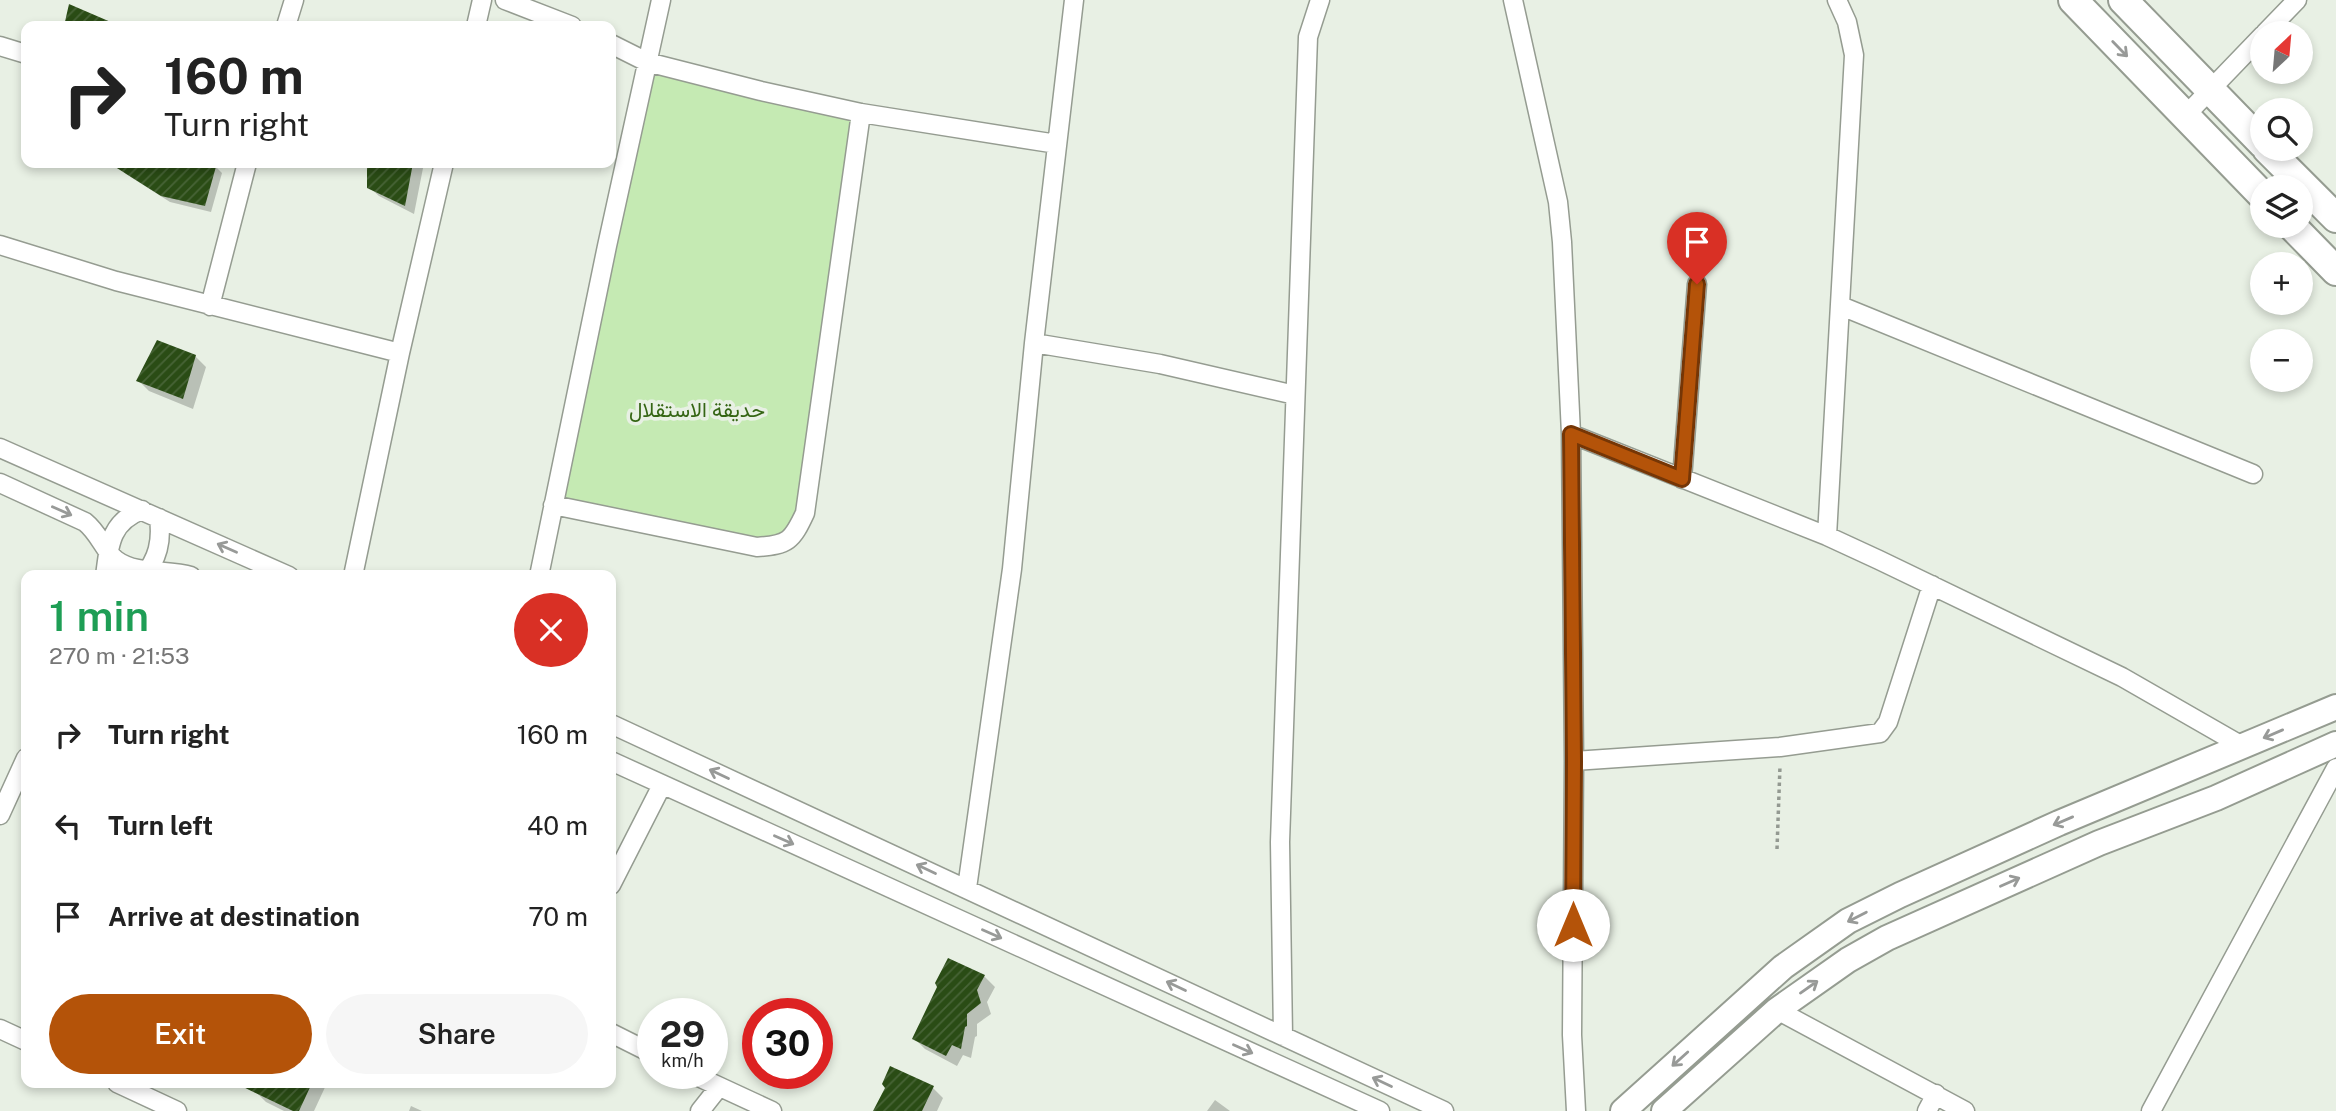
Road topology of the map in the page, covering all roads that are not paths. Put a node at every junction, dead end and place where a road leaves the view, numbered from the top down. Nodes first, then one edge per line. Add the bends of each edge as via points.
1 (294, 0) edge
2 (482, 0) edge
3 (505, 0) edge
4 (661, 0) edge
5 (1074, 0) edge
6 (1320, 0) edge
7 (1513, 0) edge
8 (1837, 0) edge
9 (2073, 0) edge
10 (2123, 0) edge
11 (2297, 0) edge
12 (288, 21) edge
13 (476, 21) edge
14 (559, 21) edge
15 (2277, 21) edge
16 (0, 46) edge
17 (616, 46) edge
18 (2250, 49) edge
19 (21, 52) edge
20 (647, 62) junction
21 (2210, 90) junction
22 (861, 113) junction
23 (2185, 116) junction
24 (2250, 131) edge
25 (1057, 144) junction
26 (2279, 161) edge
27 (246, 168) edge
28 (442, 168) edge
29 (2250, 183) edge
30 (2336, 218) edge
31 (2304, 238) edge
32 (0, 244) edge
33 (2336, 271) edge
34 (1697, 284) dead end
35 (211, 306) junction
36 (1841, 306) junction
37 (1034, 343) junction
38 (400, 353) junction
39 (1294, 394) junction
40 (1571, 434) junction
41 (0, 447) edge
42 (2253, 474) dead end
43 (1682, 479) junction
44 (0, 483) edge
45 (553, 505) junction
46 (142, 510) junction
47 (159, 518) junction
48 (1827, 536) junction
49 (108, 552) junction
50 (106, 570) edge
51 (137, 570) edge
52 (147, 570) edge
53 (276, 570) edge
54 (354, 570) edge
55 (541, 570) edge
56 (1932, 585) junction
57 (2336, 707) edge
58 (616, 726) edge
59 (2336, 744) edge
60 (2244, 747) junction
61 (1574, 761) junction
62 (2204, 761) junction
63 (616, 763) edge
64 (2336, 768) edge
65 (21, 772) edge
66 (662, 785) junction
67 (2216, 798) junction
68 (0, 815) edge
69 (616, 874) edge
70 (967, 888) junction
71 (1777, 1010) junction
72 (0, 1029) edge
73 (616, 1036) edge
74 (1283, 1036) junction
75 (21, 1039) edge
76 (637, 1046) edge
77 (128, 1088) edge
78 (717, 1089) edge
79 (723, 1089) edge
80 (1936, 1094) junction
81 (1349, 1097) junction
82 (177, 1111) edge
83 (700, 1111) edge
84 (772, 1111) edge
85 (1336, 1111) edge
86 (1380, 1111) edge
87 (1444, 1111) edge
88 (1576, 1111) edge
89 (1623, 1111) edge
90 (1664, 1111) edge
91 (1927, 1111) edge
92 (1965, 1111) edge
93 (2151, 1111) edge

1 - 12 street
2 - 13 street
3 - 14 street
4 - 20 street
5 - 25 street
6 - 39 street via 1308,37
7 - 40 street via 1558,202
8 - 36 street via 1854,55
9 -> 23 main road
10 - 21 main road
11 - 15 street
16 - 19 street
17 - 20 street
18 - 21 street
20 - 22 street
20 - 45 street
21 - 23 street
21 - 24 main road
22 - 25 street
22 - 45 street via 805,513 795,534 778,546 757,547
23 - 29 main road
25 - 37 street
26 - 30 main road
27 - 35 street
28 - 38 street
31 - 33 main road
32 - 35 street
34 - 43 street
35 - 38 street
36 - 42 street
36 - 48 street
37 - 39 street via 1160,364
37 - 70 street via 1012,569
38 - 54 street
39 - 74 street via 1280,842
40 - 43 street
40 - 61 street
41 - 46 street
43 - 48 street
44 -> 49 street via 85,522
45 - 55 street
46 - 47 street
46 - 49 street via 114,529
47 - 52 street via 160,545
53 -> 47 street
48 - 56 street
49 - 50 street
49 - 51 street
56 - 60 street via 2122,677
56 - 61 street via 1888,722 1880,733 1780,747
57 -> 60 main road
70 -> 58 street
59 - 67 main road
60 - 62 main road
61 - 88 street via 1572,1035
62 - 67 main road
62 -> 89 main road via 1847,921 1783,967
63 - 66 street
64 - 93 street
65 - 68 street
66 - 69 street
66 -> 81 street
71 -> 67 main road via 1886,937 2099,843
74 -> 70 street
71 - 80 street
71 - 90 main road
72 - 75 street
73 - 76 street
87 -> 74 street
77 - 82 street
78 - 83 street
79 - 84 street
80 - 91 street
80 - 92 street
81 - 85 street
81 - 86 street

